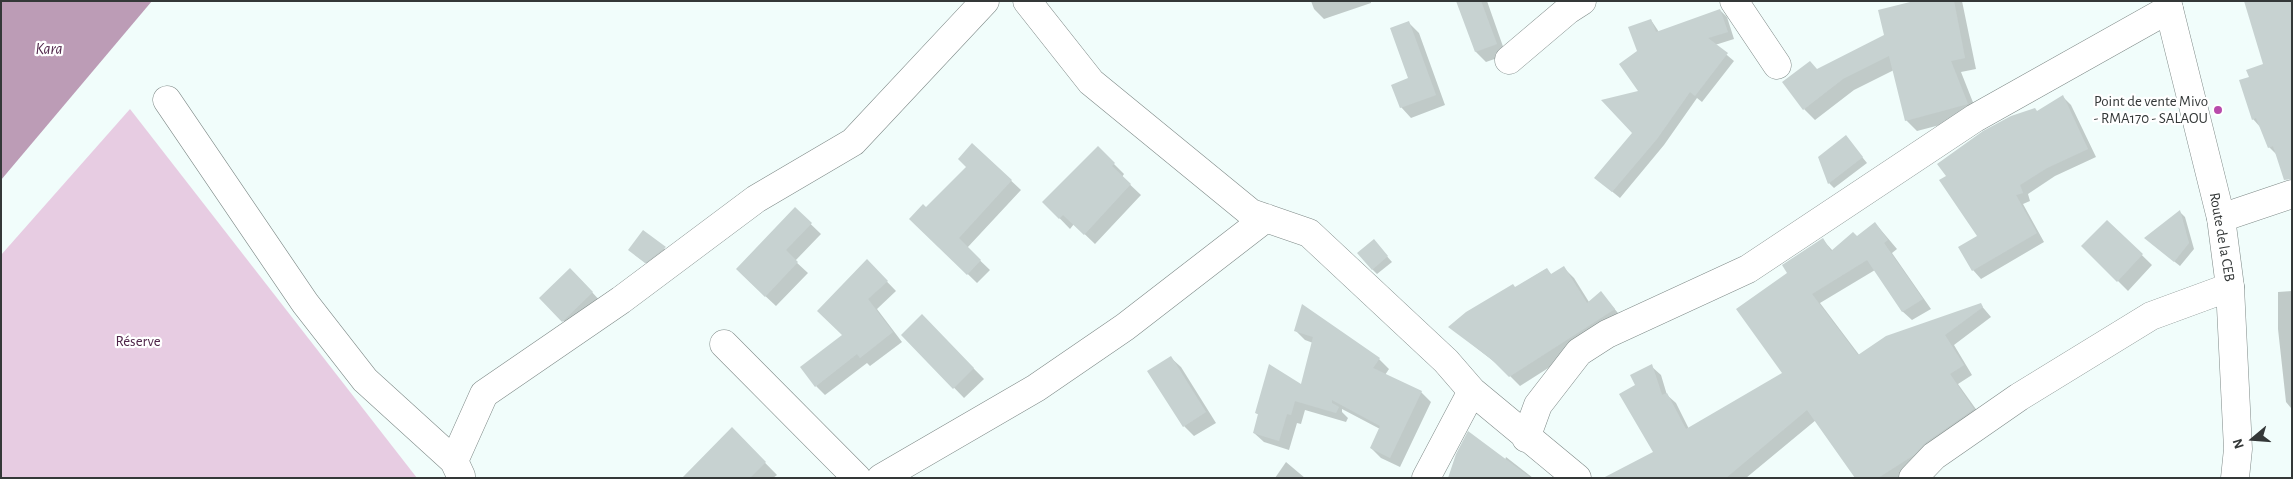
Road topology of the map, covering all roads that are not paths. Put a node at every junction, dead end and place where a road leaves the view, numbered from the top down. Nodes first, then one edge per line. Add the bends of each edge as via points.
1 (986, 1) edge
2 (1027, 1) edge
3 (1582, 1) edge
4 (1734, 1) edge
5 (2168, 5) edge
6 (1509, 60) dead end
7 (1777, 65) dead end
8 (167, 100) dead end
9 (2292, 194) edge
10 (1266, 218) junction
11 (2221, 218) junction
12 (2230, 287) junction
13 (724, 344) dead end
14 (1472, 391) junction
15 (1526, 438) junction
16 (458, 469) edge
17 (856, 478) edge
18 (882, 478) edge
19 (1426, 478) edge
20 (1577, 478) edge
21 (1914, 478) edge
22 (2235, 478) edge

1 - 16 street via 853,142 756,199 621,300 484,394
2 - 10 street via 1091,82 1251,213
3 - 6 street
4 - 7 street
5 - 11 street, Route de la CEB
5 - 15 street via 1975,118 1748,269 1607,334 1579,352 1538,405
8 - 16 street via 305,304 365,380
9 - 11 street
10 - 14 street via 1309,233 1446,361
10 - 18 street via 1125,327 1036,388
11 - 12 street, Route de la CEB
12 - 21 street via 2151,316 2019,397 1934,456
12 - 22 street, Route de la CEB via 2238,449
13 - 17 street
14 - 15 street
14 - 19 street
15 - 20 street

